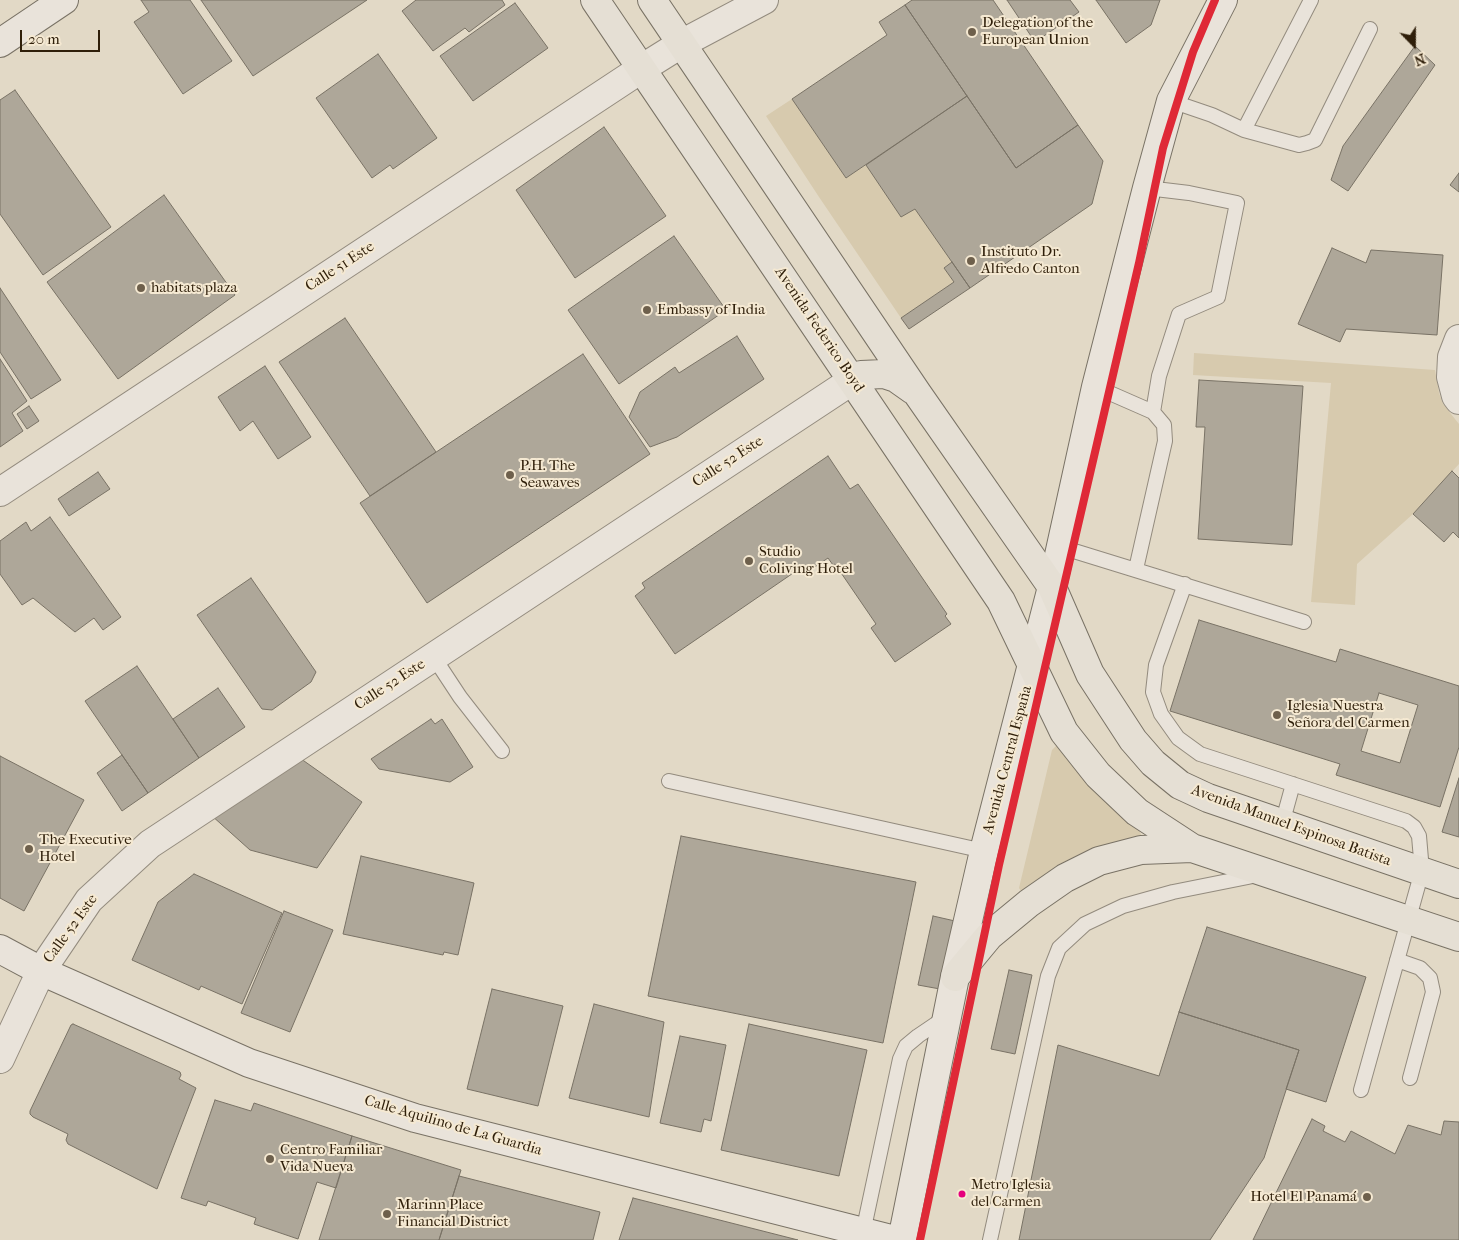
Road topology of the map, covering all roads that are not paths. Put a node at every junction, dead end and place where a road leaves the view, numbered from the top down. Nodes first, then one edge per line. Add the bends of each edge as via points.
1 (64, 0) edge
2 (595, 0) edge
3 (652, 0) edge
4 (764, 0) edge
5 (1222, 0) edge
6 (1311, 0) edge
7 (1370, 29) dead end
8 (0, 43) edge
9 (681, 44) junction
10 (641, 69) junction
11 (1172, 101) junction
12 (1244, 130) junction
13 (1147, 188) junction
14 (1459, 339) edge
15 (853, 380) junction
16 (1096, 387) junction
17 (917, 393) junction
18 (1459, 400) edge
19 (1153, 412) junction
20 (0, 492) edge
21 (1062, 547) junction
22 (1136, 569) junction
23 (1185, 584) junction
24 (1052, 587) junction
25 (1304, 622) dead end
26 (433, 656) junction
27 (1032, 665) junction
28 (502, 752) dead end
29 (669, 781) dead end
30 (1293, 784) junction
31 (1282, 824) junction
32 (1192, 848) junction
33 (984, 851) junction
34 (1422, 871) junction
35 (1266, 873) junction
36 (1459, 884) edge
37 (1408, 921) junction
38 (1459, 937) edge
39 (0, 949) edge
40 (1397, 960) junction
41 (42, 971) junction
42 (955, 977) junction
43 (948, 1016) junction
44 (0, 1059) edge
45 (1410, 1078) dead end
46 (1361, 1090) dead end
47 (862, 1236) edge
48 (895, 1240) edge
49 (902, 1240) edge
50 (990, 1240) edge

1 - 8 street
2 - 10 main road, Avenida Federico Boyd
3 - 9 main road
4 - 9 street, Calle 51 Este
5 - 11 street, Avenida Central España
6 - 12 lane
7 - 12 lane via 1315,140 1299,145
9 - 10 street, Calle 51 Este
9 - 17 main road
10 - 15 main road, Avenida Federico Boyd
10 - 20 street, Calle 51 Este
11 - 12 lane
11 - 13 street, Avenida Central España
13 - 16 street, Avenida Central España
13 - 19 lane via 1238,203 1218,297 1179,314 1159,376
14 - 18 street via 1452,357 1451,377
15 - 17 main road via 861,374 884,374 896,378
15 - 26 street, Calle 52 Este
15 - 27 main road, Avenida Federico Boyd via 1001,600
16 - 19 lane
16 - 21 street, Avenida Central España
17 - 24 main road
19 - 22 lane via 1164,426 1165,441
21 - 22 lane
21 - 24 street, Avenida Central España
22 - 23 lane
23 - 25 lane
23 - 30 lane via 1156,665 1153,692 1161,714 1178,738 1200,754
24 - 27 street, Avenida Central España
24 - 31 main road, Avenida Manuel Espinosa Batista via 1090,674 1133,740 1153,763 1180,785
26 - 28 lane
26 - 41 street, Calle 52 Este via 150,844 89,900
27 - 32 main road via 1064,732 1098,775 1137,812
27 - 33 street, Avenida Central España
29 - 33 lane
30 - 31 lane
30 - 34 lane via 1406,821 1419,836
31 - 34 main road, Avenida Manuel Espinosa Batista
32 - 35 main road
32 - 42 main road via 1141,850 1099,861 1065,878 988,936
33 - 42 street, Avenida Central España
34 - 36 main road, Avenida Manuel Espinosa Batista
34 - 37 lane
35 - 37 main road
35 - 50 lane via 1123,906 1085,924 1058,948 1048,976
37 - 38 main road
37 - 40 lane
39 - 41 street, Calle Aquilino de La Guardia
40 - 45 lane via 1420,968 1430,978 1433,992
40 - 46 lane
41 - 44 street, Calle 52 Este
41 - 47 street, Calle Aquilino de La Guardia via 249,1063 416,1118
42 - 43 street, Avenida Central España
43 - 47 lane via 906,1046 900,1059
43 - 49 street, Avenida Central España
47 - 48 street, Calle Aquilino de La Guardia

